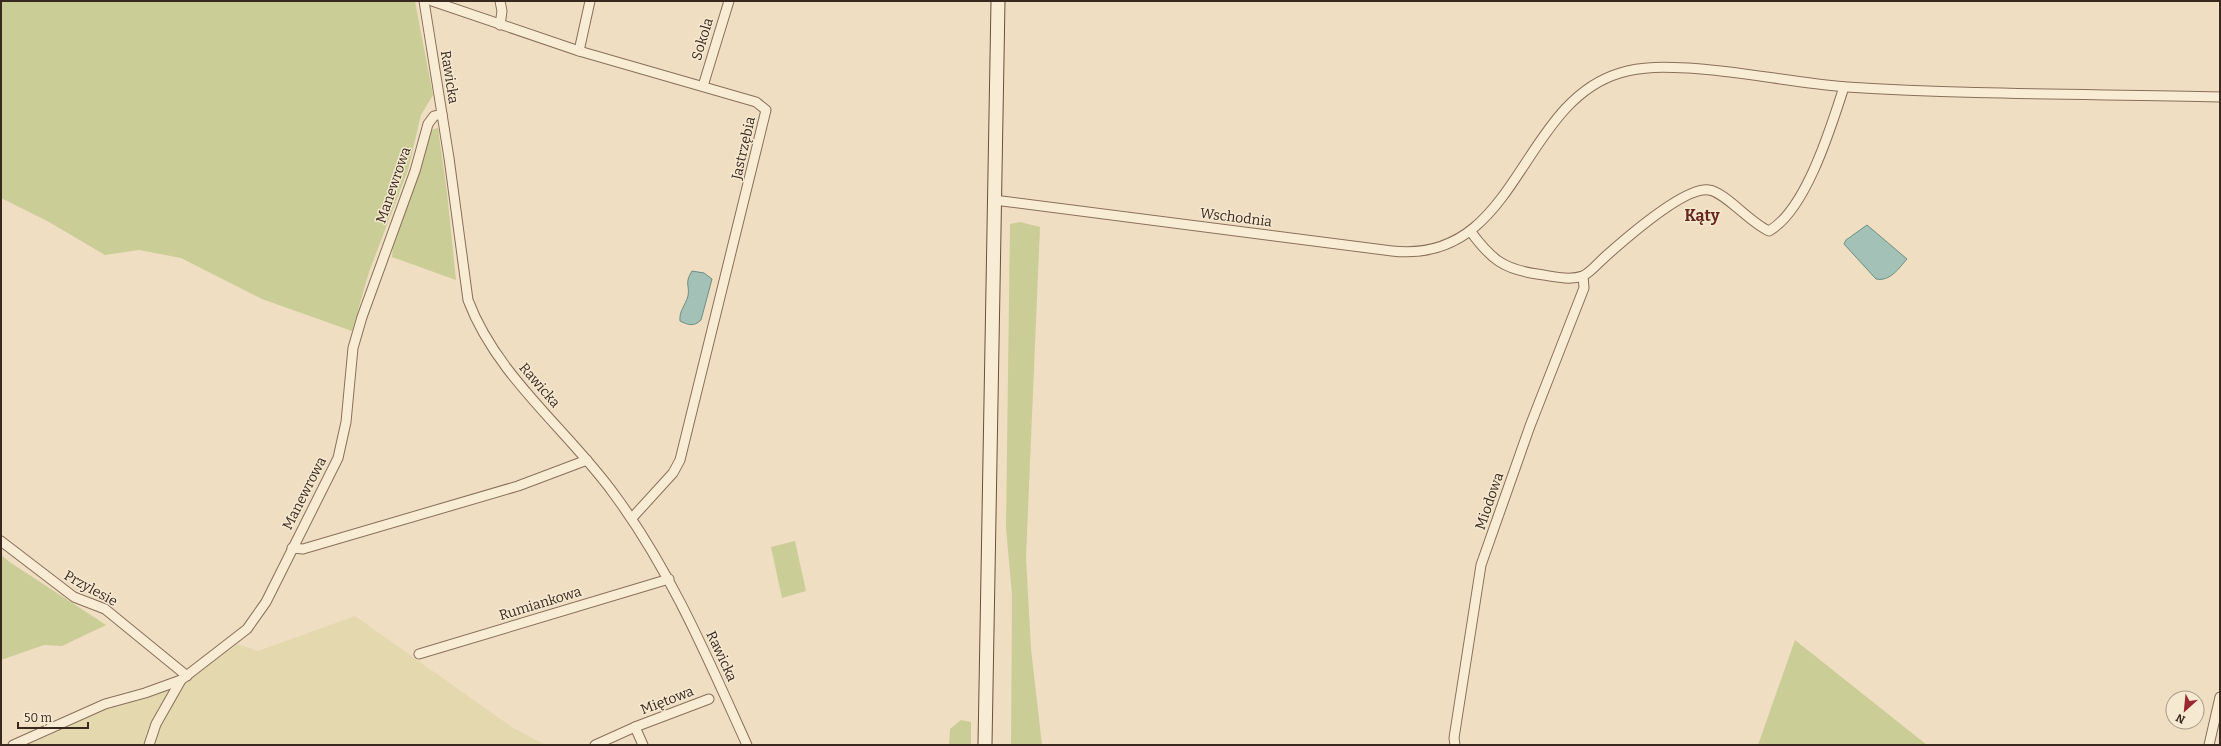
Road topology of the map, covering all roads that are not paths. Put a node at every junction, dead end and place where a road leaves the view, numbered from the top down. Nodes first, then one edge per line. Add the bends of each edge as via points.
1 (424, 1) edge
2 (432, 1) edge
3 (500, 1) edge
4 (590, 1) edge
5 (729, 1) edge
6 (998, 1) edge
7 (500, 25) junction
8 (579, 51) junction
9 (703, 86) junction
10 (1844, 87) junction
11 (2220, 97) edge
12 (442, 114) junction
13 (994, 200) junction
14 (1471, 232) junction
15 (1583, 276) junction
16 (586, 460) junction
17 (632, 518) junction
18 (1, 541) edge
19 (292, 548) junction
20 (669, 579) junction
21 (419, 654) dead end
22 (184, 678) junction
23 (2220, 697) edge
24 (709, 699) dead end
25 (635, 727) junction
26 (13, 745) edge
27 (148, 745) edge
28 (596, 745) edge
29 (643, 745) edge
30 (747, 745) edge
31 (985, 745) edge
32 (1455, 745) edge
33 (2209, 745) edge

1 - 12 street, Rawicka
2 - 7 street, Jastrzębia
3 - 7 street
4 - 8 street
5 - 9 street, Sokola
6 - 13 main road
7 - 8 street, Jastrzębia
8 - 9 street, Jastrzębia
9 - 17 street, Jastrzębia via 756,102 766,110 766,115 680,460 673,473
10 - 11 street, Wschodnia
10 - 14 street, Wschodnia via 1708,70 1661,67 1619,73 1603,80 1574,100 1549,130 1488,217
10 - 15 street via 1824,146 1809,178 1796,203 1778,226 1769,231 1760,227 1719,195 1709,190 1698,190 1687,194 1637,229
12 - 16 street, Rawicka via 468,300 474,315 497,357
12 - 19 street, Manewrowa via 434,116 428,124 415,171 362,318 353,348 346,422 338,458
13 - 14 street, Wschodnia via 1399,252 1426,251 1448,244
13 - 31 main road
14 - 15 street via 1490,256 1508,267 1527,273 1566,278
15 - 32 street, Miodowa via 1584,288 1530,426 1481,565
16 - 17 street, Rawicka
16 - 19 street via 496,492 303,549
17 - 20 street, Rawicka
18 - 22 street, Przylesie via 74,598 105,609
19 - 22 street, Manewrowa via 255,620 217,654
20 - 21 street, Rumiankowa
20 - 30 street, Rawicka via 684,606
22 - 26 street, Manewrowa via 145,693 105,704
22 - 27 street via 156,724
23 - 33 street
24 - 25 street, Miętowa
25 - 28 street, Miętowa
25 - 29 street, Miętowa

